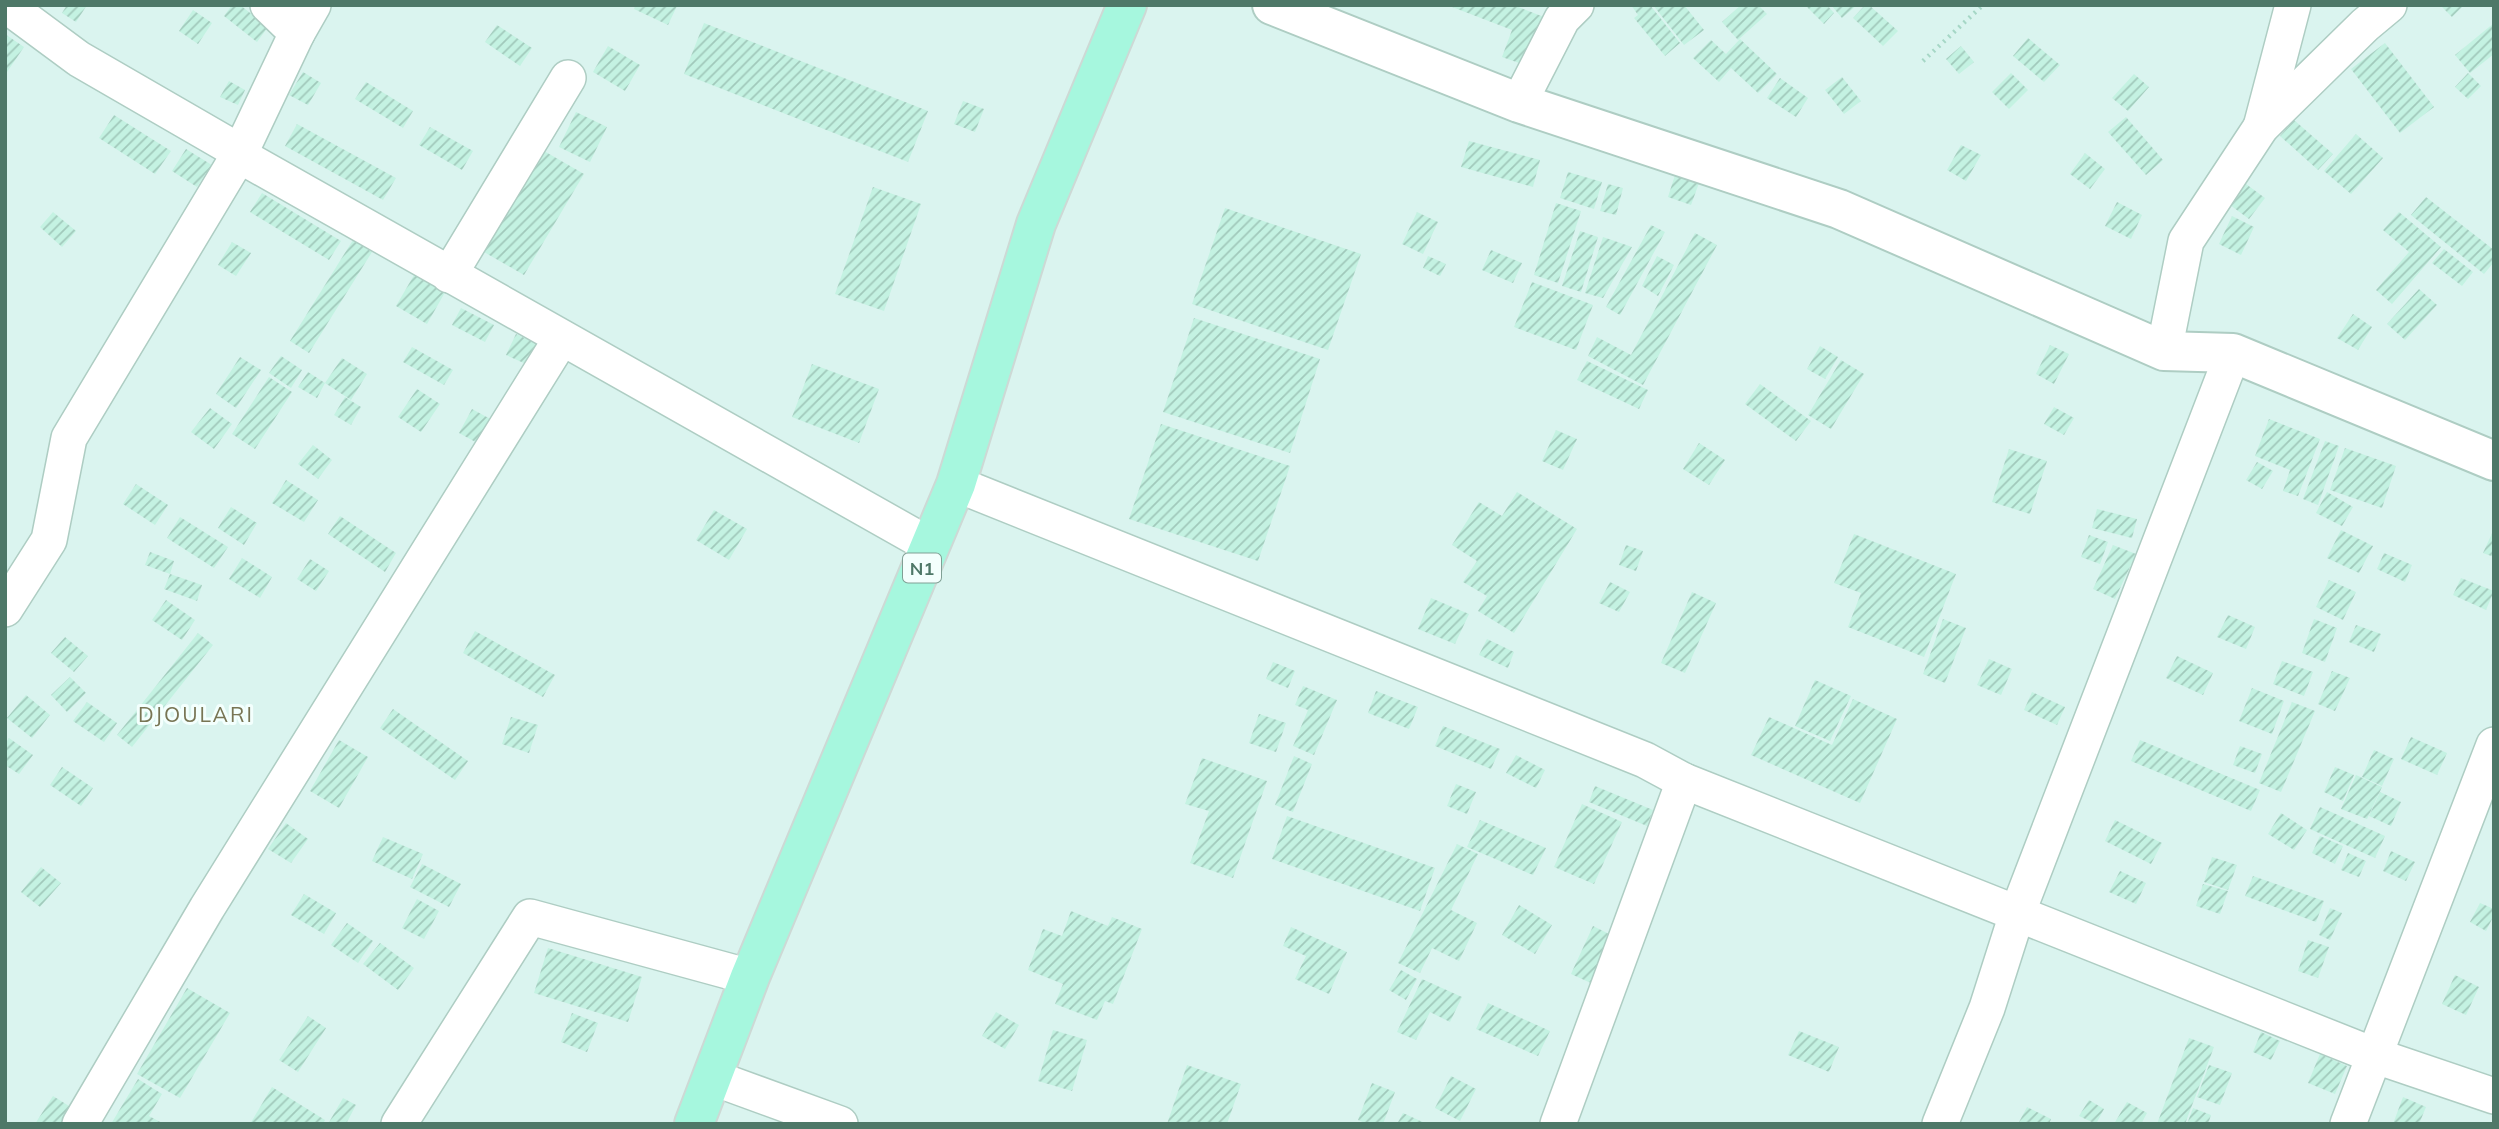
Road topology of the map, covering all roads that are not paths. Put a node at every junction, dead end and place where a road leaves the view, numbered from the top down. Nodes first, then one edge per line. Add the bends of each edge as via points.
1 (6, 5) edge
2 (268, 5) edge
3 (1127, 5) edge
4 (1272, 5) edge
5 (1576, 5) edge
6 (2293, 5) edge
7 (2389, 5) edge
8 (305, 19) edge
9 (568, 78) dead end
10 (1519, 103) junction
11 (2261, 127) junction
12 (239, 155) junction
13 (449, 275) junction
14 (561, 339) junction
15 (2164, 351) junction
16 (2233, 353) junction
17 (2494, 461) edge
18 (956, 484) junction
19 (931, 546) junction
20 (5, 609) edge
21 (2494, 745) edge
22 (1685, 781) junction
23 (2017, 914) junction
24 (750, 976) junction
25 (2373, 1055) junction
26 (711, 1077) junction
27 (2494, 1096) edge
28 (80, 1124) edge
29 (399, 1124) edge
30 (694, 1124) edge
31 (840, 1124) edge
32 (1558, 1124) edge
33 (1940, 1124) edge
34 (2348, 1124) edge

1 - 12 street via 79,59
2 - 8 street
3 - 18 highway, N1 via 1036,224
4 - 10 street
5 - 10 street via 1562,19
6 - 11 street
7 - 11 street
8 - 12 street
9 - 13 street
10 - 15 street via 1839,209
11 - 15 street via 2186,241
12 - 13 street
12 - 20 street via 69,438 49,540
13 - 14 street
14 - 19 street
14 - 28 street via 207,908
15 - 16 street
16 - 17 street
16 - 23 street
18 - 19 highway, N1
18 - 22 street via 1633,755
19 - 24 highway, N1
21 - 25 street
22 - 23 street
22 - 32 street
23 - 25 street
23 - 33 street via 1987,1008
24 - 26 highway, N1
24 - 29 street via 530,917
25 - 27 street
25 - 34 street
26 - 30 highway, N1
26 - 31 street

